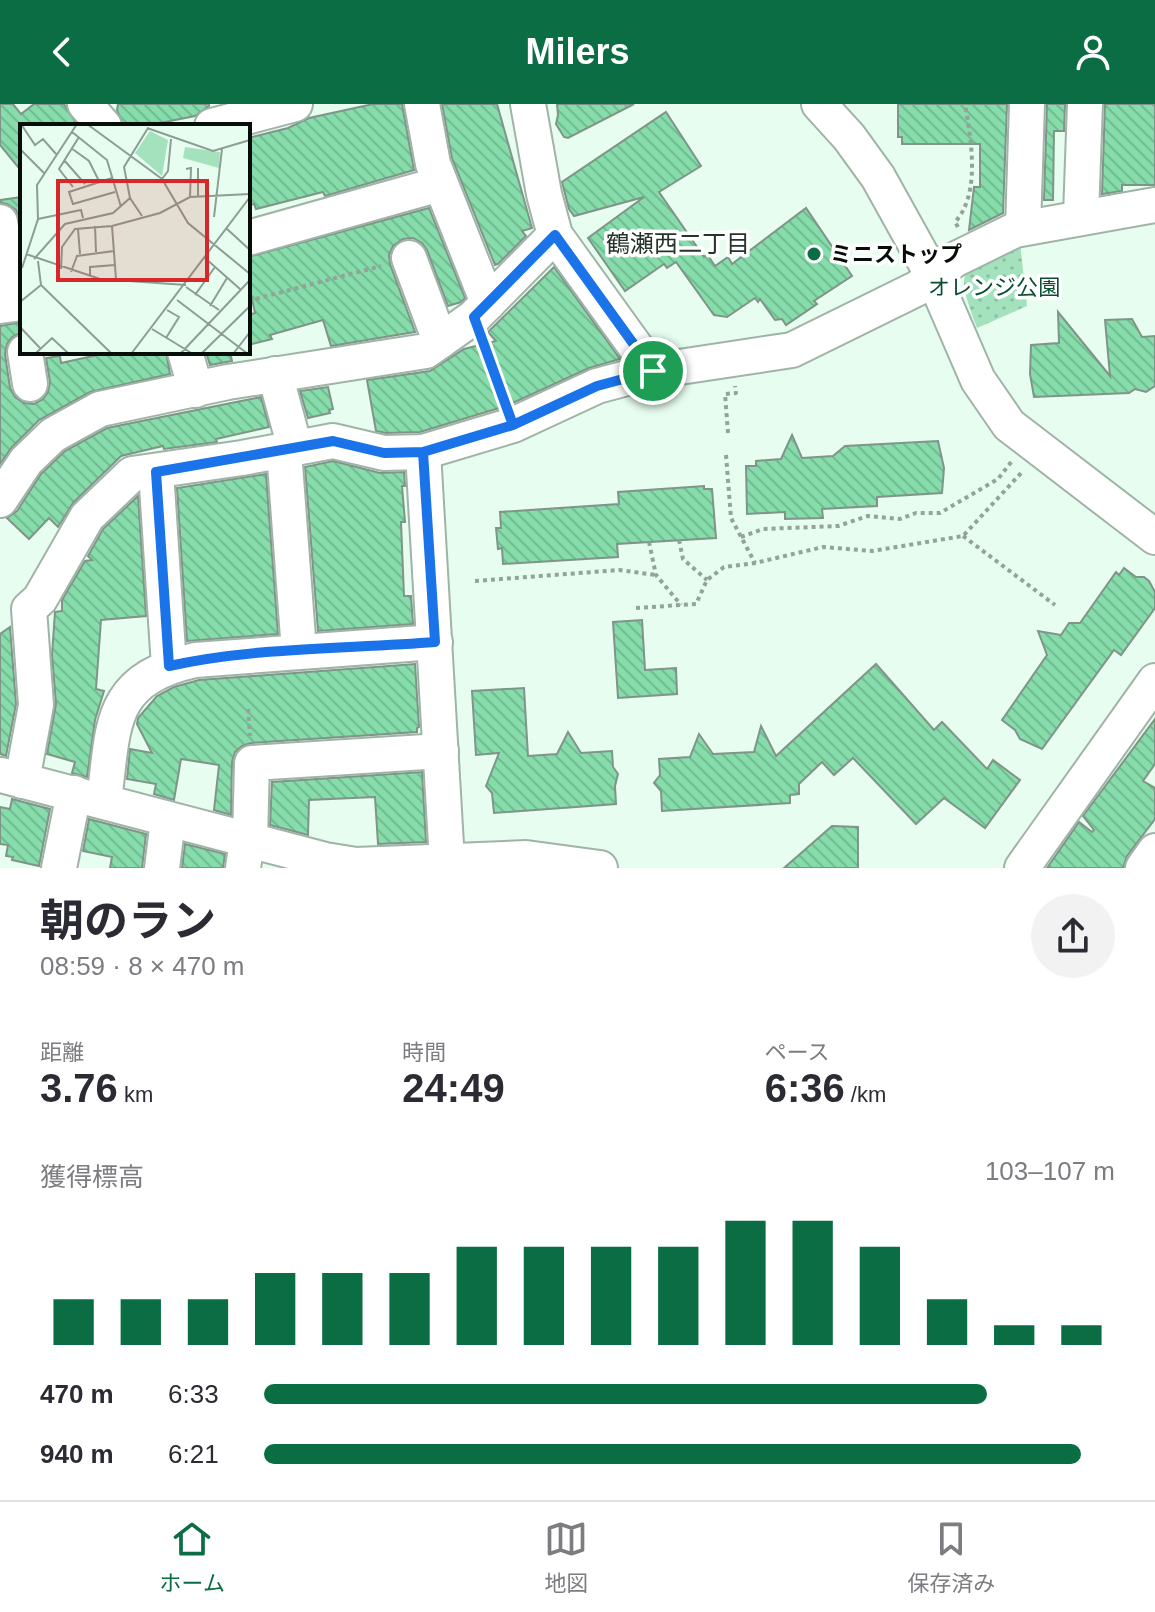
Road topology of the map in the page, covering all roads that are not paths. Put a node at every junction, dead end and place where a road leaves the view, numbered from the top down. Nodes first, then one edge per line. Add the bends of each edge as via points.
1 (85, 104) edge
2 (205, 104) edge
3 (295, 104) edge
4 (422, 104) edge
5 (528, 104) edge
6 (819, 104) edge
7 (1027, 104) edge
8 (1085, 104) edge
9 (102, 124) edge
10 (211, 124) edge
11 (220, 124) edge
12 (440, 184) junction
13 (1155, 205) edge
14 (1081, 216) junction
15 (0, 222) edge
16 (1023, 228) junction
17 (555, 235) junction
18 (250, 237) edge
19 (409, 258) road end
20 (933, 276) junction
21 (0, 306) edge
22 (481, 310) junction
23 (440, 341) junction
24 (186, 354) edge
25 (0, 358) edge
26 (28, 363) edge
27 (653, 371) junction
28 (275, 374) junction
29 (196, 390) junction
30 (290, 450) junction
31 (423, 452) junction
32 (156, 472) junction
33 (0, 500) edge
34 (1155, 537) edge
35 (435, 642) junction
36 (299, 651) junction
37 (169, 666) junction
38 (1150, 698) edge
39 (441, 751) junction
40 (11, 778) edge
41 (89, 797) junction
42 (168, 820) junction
43 (247, 849) edge
44 (1155, 851) edge
45 (324, 864) edge
46 (427, 864) edge
47 (581, 866) edge
48 (59, 868) edge
49 (162, 868) edge
50 (1022, 868) edge
51 (1143, 868) edge

1 - 9 street
2 - 10 street
3 - 11 street
4 - 12 street
5 - 17 street
6 - 20 street via 878,177
7 - 16 street
8 - 14 street
12 - 18 street
12 - 22 street
13 - 14 street
14 - 16 street
15 - 21 street via 15,304
16 - 20 street via 969,251
17 - 22 street
17 - 27 street
19 - 23 street
20 - 27 street via 792,350
20 - 34 street via 978,380 1009,425
22 - 23 street
23 - 28 street via 426,351
24 - 29 street
25 - 26 street
27 - 31 street via 597,386 513,425
28 - 29 street
28 - 30 street
29 - 33 street via 100,409 53,435 26,461
30 - 31 street via 333,441 384,453
30 - 32 street
30 - 36 street
31 - 35 street
32 - 37 street
32 - 40 street via 132,474 87,517 29,609 36,705
35 - 36 street
35 - 39 street
36 - 37 street
37 - 41 street via 145,677 128,695
38 - 50 street
39 - 43 street via 252,763
39 - 46 street
40 - 41 street
41 - 42 street
41 - 48 street
42 - 43 street
42 - 49 street
43 - 45 street
44 - 51 street
45 - 46 street
46 - 47 street via 526,858

